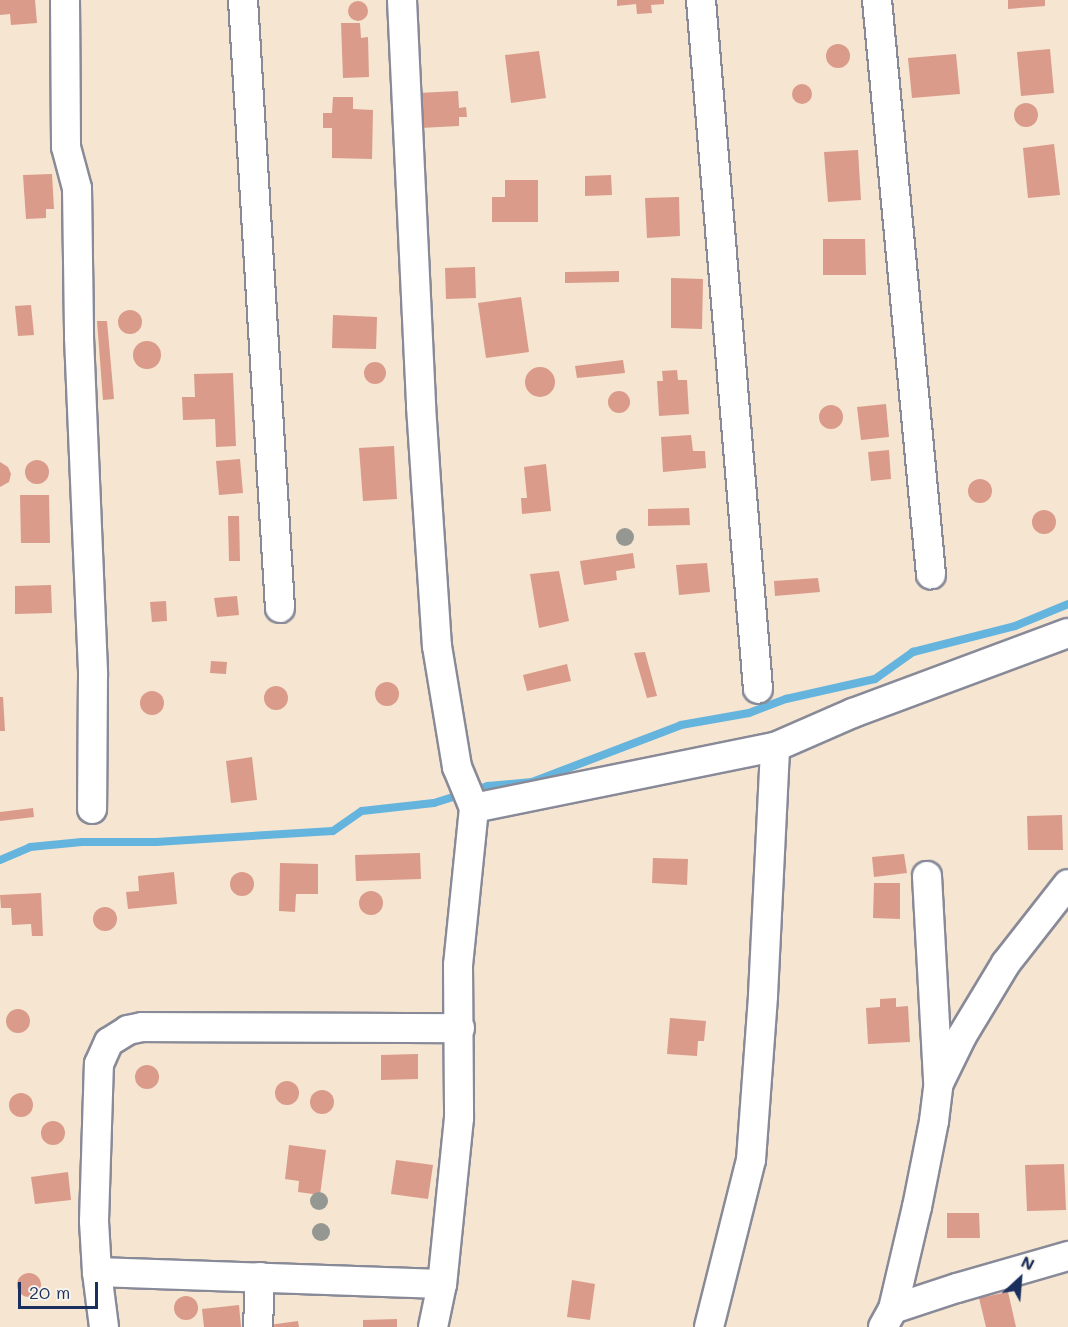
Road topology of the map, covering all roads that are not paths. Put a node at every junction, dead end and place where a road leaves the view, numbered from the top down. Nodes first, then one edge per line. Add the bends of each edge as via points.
1 (65, 0) edge
2 (243, 0) edge
3 (402, 0) edge
4 (701, 0) edge
5 (877, 0) edge
6 (931, 574) dead end
7 (280, 608) dead end
8 (1068, 633) edge
9 (758, 689) dead end
10 (775, 747) junction
11 (92, 808) dead end
12 (474, 808) junction
13 (927, 876) dead end
14 (1068, 884) edge
15 (460, 1028) junction
16 (939, 1083) junction
17 (1068, 1256) edge
18 (97, 1272) junction
19 (260, 1277) junction
20 (442, 1284) junction
21 (888, 1318) edge
22 (104, 1327) edge
23 (258, 1327) edge
24 (433, 1327) edge
25 (709, 1327) edge

1 - 11 street via 66,147 77,188 93,675
2 - 7 street
3 - 12 street via 436,646 457,767
4 - 9 street
5 - 6 street
8 - 10 street via 853,712
10 - 12 street
10 - 25 street via 751,1160
12 - 15 street via 458,965
13 - 16 street
14 - 16 street via 1006,963
15 - 18 street via 142,1027 128,1030 109,1042 99,1064 94,1221
15 - 20 street via 459,1118
16 - 21 street via 932,1132
17 - 21 street via 957,1288
18 - 19 street
18 - 22 street
19 - 20 street
19 - 23 street
20 - 24 street

